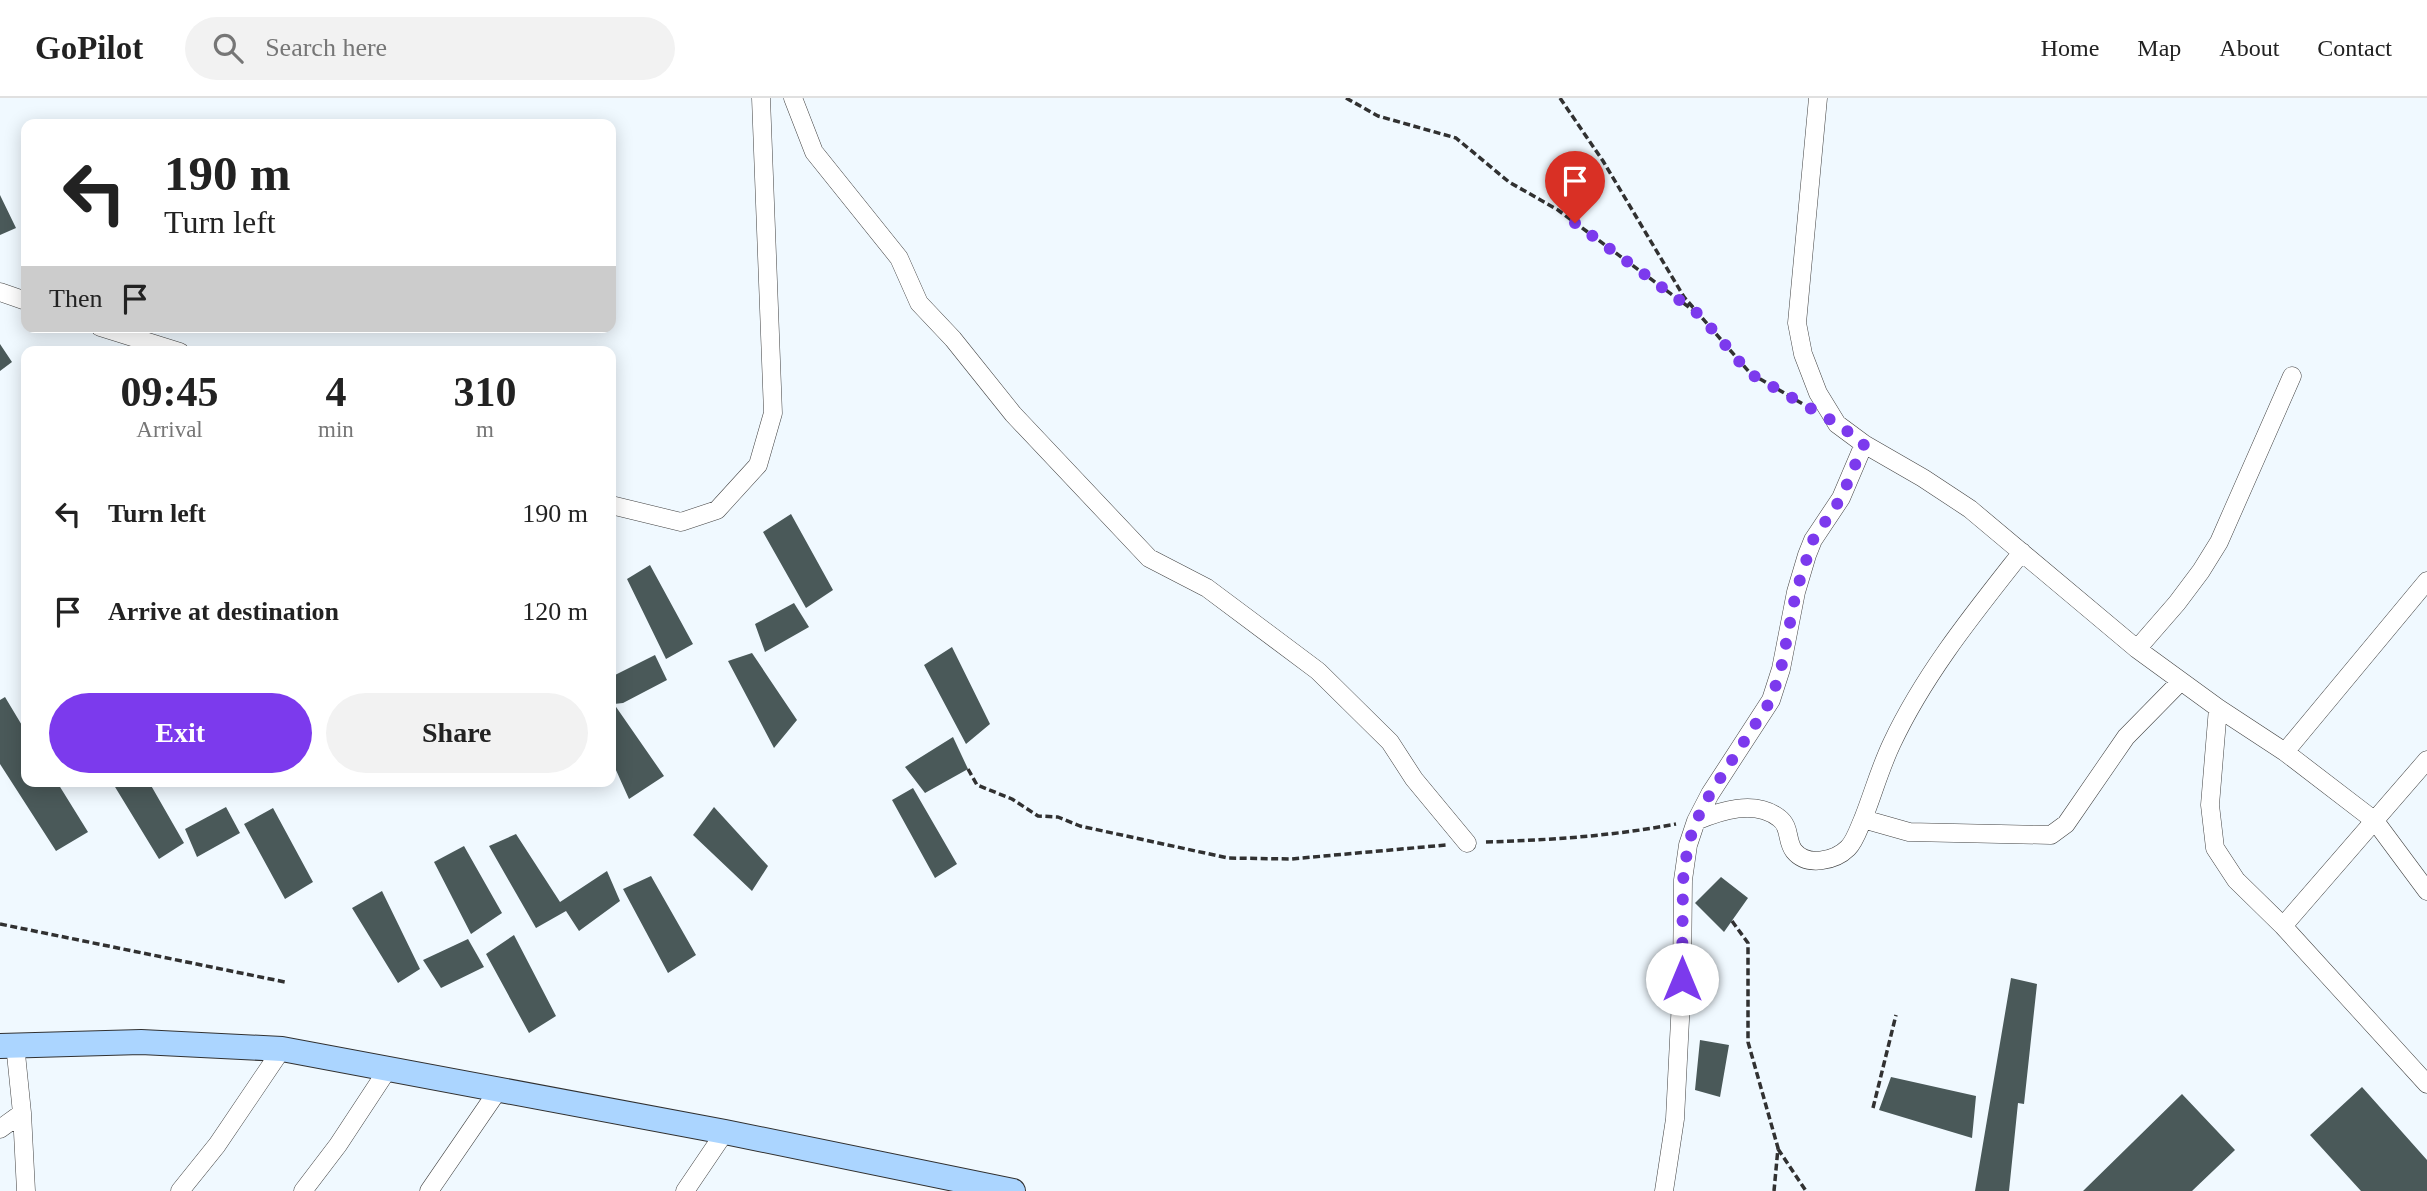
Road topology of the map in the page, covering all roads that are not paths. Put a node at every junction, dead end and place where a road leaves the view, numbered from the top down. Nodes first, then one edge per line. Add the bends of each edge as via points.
1 (761, 98) edge
2 (793, 98) edge
3 (1818, 98) edge
4 (0, 292) edge
5 (21, 299) edge
6 (119, 333) edge
7 (161, 346) edge
8 (2292, 376) dead end
9 (1864, 444) junction
10 (616, 506) edge
11 (2022, 552) junction
12 (2427, 581) edge
13 (2137, 649) junction
14 (2181, 681) junction
15 (2218, 708) junction
16 (2284, 752) junction
17 (2427, 760) edge
18 (1863, 819) junction
19 (1696, 821) junction
20 (2375, 821) junction
21 (1467, 843) road end
22 (2427, 891) edge
23 (2283, 926) junction
24 (8, 1045) edge
25 (282, 1049) junction
26 (388, 1069) junction
27 (2427, 1084) edge
28 (499, 1089) junction
29 (23, 1113) junction
30 (0, 1129) edge
31 (725, 1132) junction
32 (26, 1191) edge
33 (180, 1191) edge
34 (303, 1191) edge
35 (429, 1191) edge
36 (685, 1191) edge
37 (1013, 1191) edge
38 (1664, 1191) edge

1 - 10 street via 773,413 758,465 717,510 681,522
2 - 21 street via 814,152 899,258 919,303 1013,414 1149,558 1207,588 1318,671 1390,742
3 - 9 street via 1797,323 1818,393 1838,424
4 - 5 street
6 - 7 street
8 - 13 street via 2219,542 2177,603
9 - 11 street via 1970,509
9 - 19 street via 1841,498 1813,540 1771,700
11 - 13 street
11 - 18 street via 1955,637 1918,695 1891,745
12 - 16 street
13 - 14 street
14 - 15 street
14 - 18 street via 2126,737 2066,824 2050,835 1909,832
15 - 16 street
15 - 23 street via 2210,805 2215,848 2236,880
16 - 20 street
17 - 20 street
18 - 19 street via 1846,850 1815,861 1796,854 1786,826 1765,810 1720,811
19 - 38 street via 1683,880 1675,1119
20 - 22 street
20 - 23 street
23 - 27 street
24 - 25 main road via 141,1042
24 - 29 street
25 - 26 main road
25 - 33 street
26 - 28 main road
26 - 34 street
28 - 31 main road
28 - 35 street
29 - 30 street
29 - 32 street
31 - 36 street
31 - 37 main road

